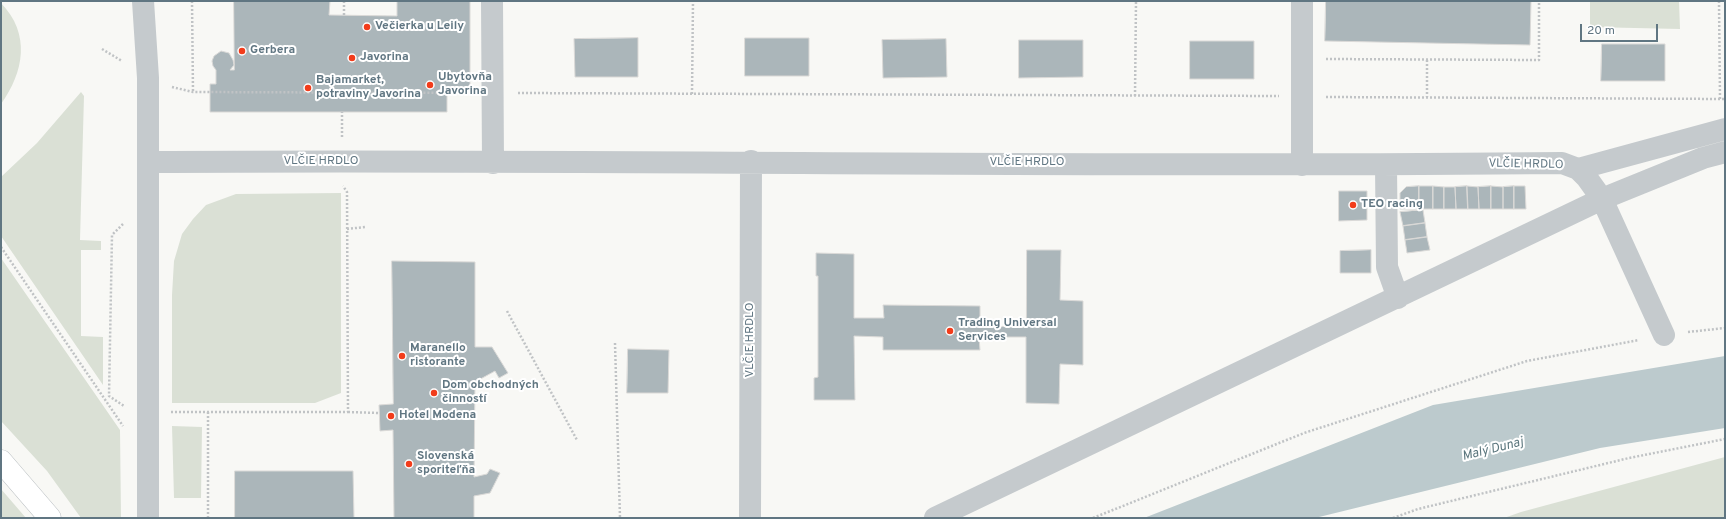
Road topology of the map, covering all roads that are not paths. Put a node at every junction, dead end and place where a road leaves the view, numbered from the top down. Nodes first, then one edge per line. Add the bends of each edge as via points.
1 (143, 1) edge
2 (492, 1) edge
3 (1302, 1) edge
4 (1725, 129) edge
5 (1725, 152) edge
6 (751, 161) junction
7 (149, 162) junction
8 (493, 163) junction
9 (1302, 165) junction
10 (1386, 165) junction
11 (1578, 169) junction
12 (1602, 199) junction
13 (1398, 298) junction
14 (1664, 335) road end
15 (1, 461) edge
16 (50, 518) edge
17 (148, 518) edge
18 (750, 518) edge
19 (935, 518) edge

1 - 7 street via 148,78
2 - 8 street
3 - 9 street
4 - 11 street
5 - 12 street via 1703,158
6 - 8 street, VLČIE HRDLO
6 - 9 street, VLČIE HRDLO
6 - 18 street, VLČIE HRDLO
7 - 8 street, VLČIE HRDLO
7 - 17 street
9 - 10 street, VLČIE HRDLO
10 - 11 street, VLČIE HRDLO via 1562,163
10 - 13 street via 1387,267
11 - 12 street, VLČIE HRDLO
12 - 13 street
12 - 14 street, VLČIE HRDLO
13 - 19 street
15 - 16 main road

